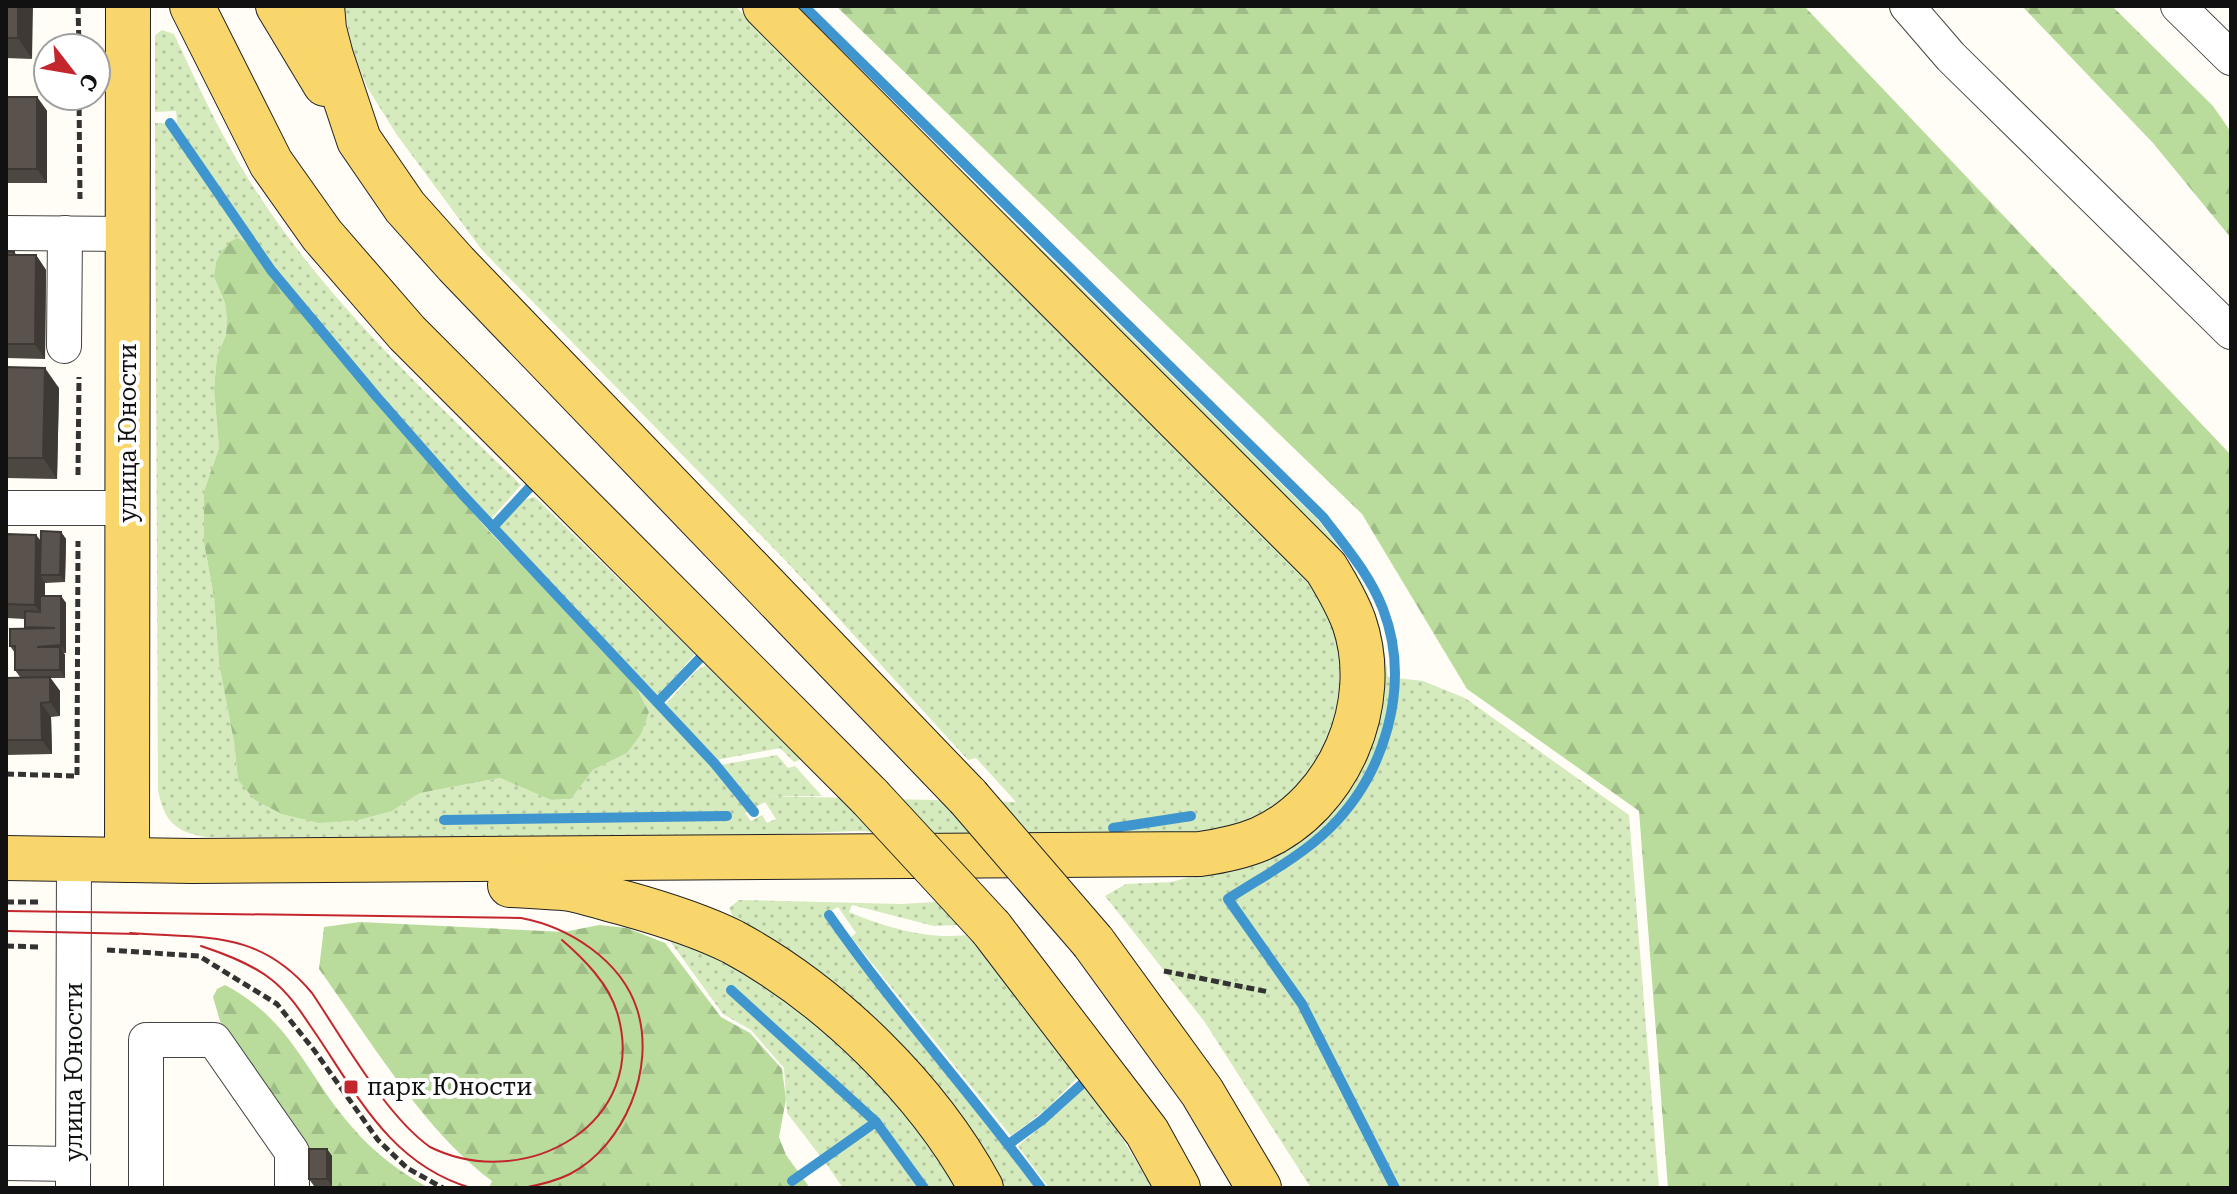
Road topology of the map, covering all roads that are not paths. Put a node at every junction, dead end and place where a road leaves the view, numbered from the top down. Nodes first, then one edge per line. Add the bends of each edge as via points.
1 (128, 6) edge
2 (192, 6) edge
3 (278, 6) edge
4 (322, 6) edge
5 (765, 6) edge
6 (1907, 6) edge
7 (2178, 6) edge
8 (2231, 58) edge
9 (359, 140) junction
10 (6, 233) edge
11 (73, 233) junction
12 (128, 234) junction
13 (2231, 332) edge
14 (72, 360) road end
15 (6, 508) edge
16 (128, 508) junction
17 (6, 858) edge
18 (74, 859) junction
19 (127, 860) junction
20 (192, 861) junction
21 (6, 1163) edge
22 (73, 1176) edge
23 (146, 1188) edge
24 (292, 1188) edge
25 (981, 1188) edge
26 (1178, 1188) edge
27 (1259, 1188) edge

1 - 12 main road, улица Юности
2 - 26 main road, bridge via 271,163 322,235 407,333 870,797 991,928 1147,1132
3 - 9 main road
4 - 9 main road via 331,56
5 - 20 main road via 1326,568 1343,595 1362,655 1358,718 1333,776 1289,822 1231,849 1200,854
6 - 13 street via 1951,57
7 - 8 street
9 - 27 main road, bridge via 405,207 456,264 968,797 1093,942 1202,1092
10 - 11 street
11 - 12 street
11 - 14 street
12 - 16 main road, улица Юности
15 - 16 street
16 - 19 main road, улица Юности
17 - 18 main road
18 - 19 main road
18 - 22 street, улица Юности
19 - 20 main road
20 - 25 main road via 573,890 662,914 730,941 812,994 870,1043 927,1110
21 - 22 street
23 - 24 street via 146,1040 214,1040 292,1152

